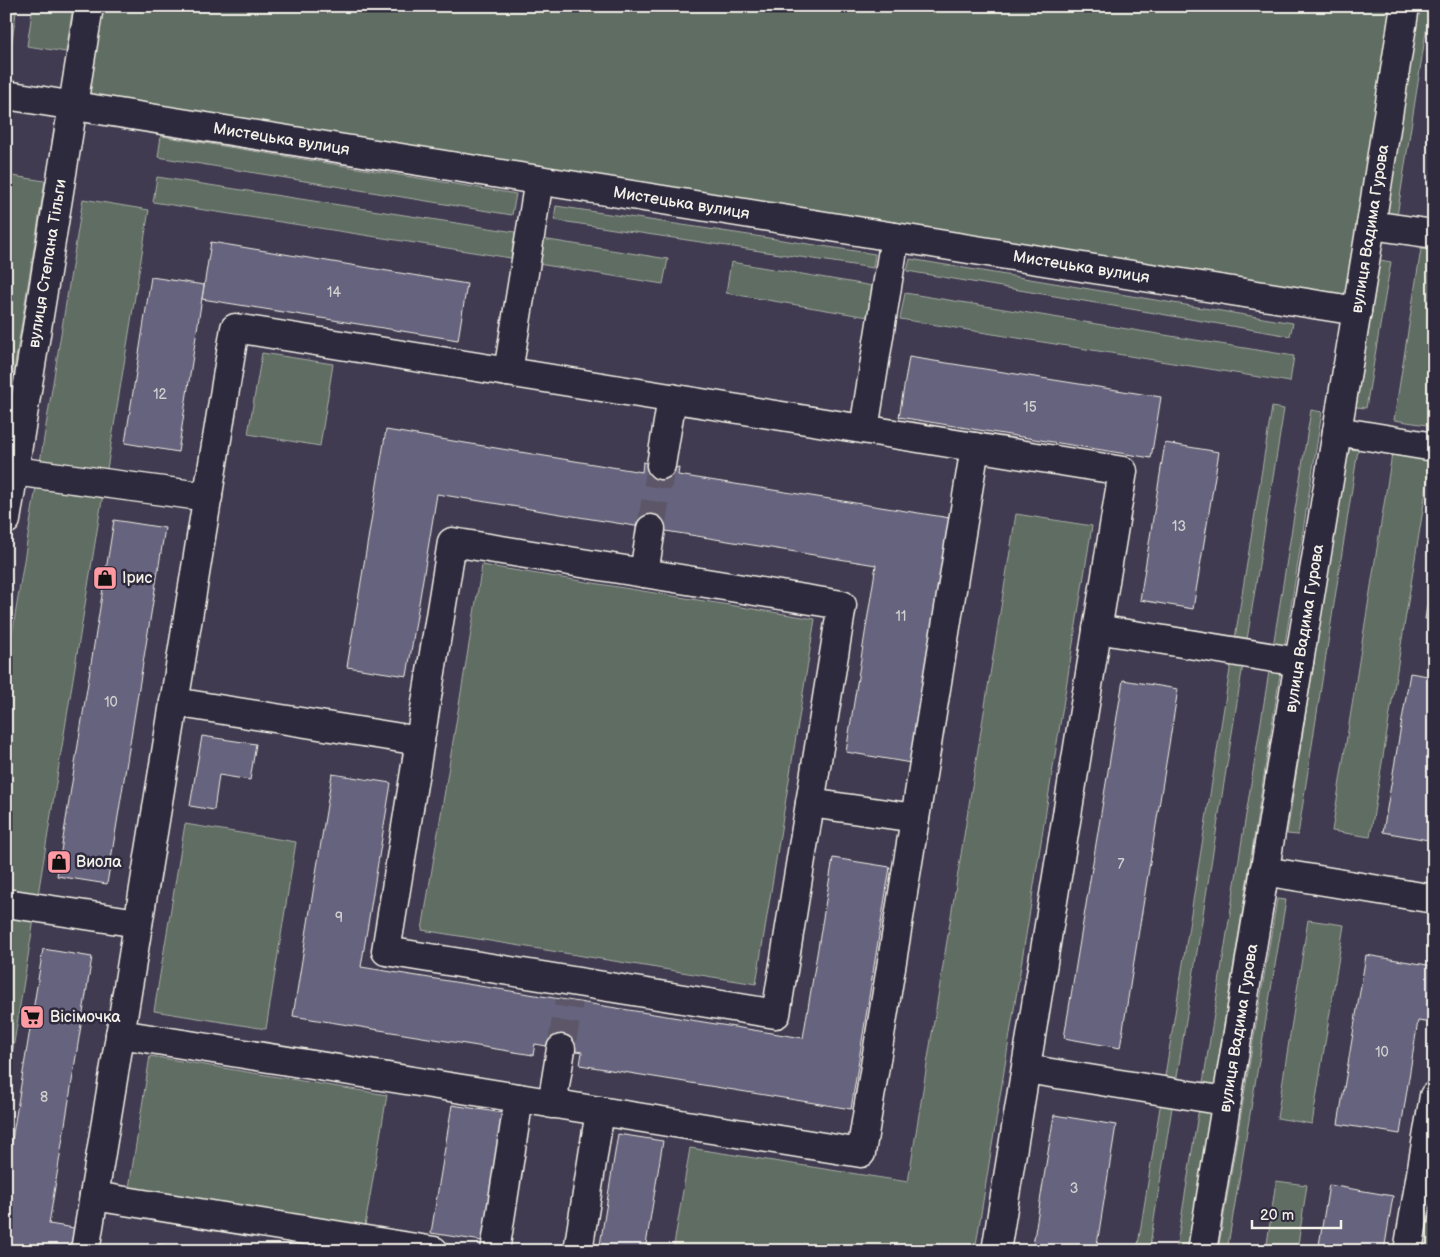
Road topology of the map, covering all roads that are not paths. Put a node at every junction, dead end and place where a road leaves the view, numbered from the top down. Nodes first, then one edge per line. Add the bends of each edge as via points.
1 (89, 6) edge
2 (1405, 6) edge
3 (6, 95) edge
4 (73, 105) junction
5 (538, 180) junction
6 (1371, 225) junction
7 (1434, 234) edge
8 (895, 237) junction
9 (1357, 311) junction
10 (508, 372) junction
11 (672, 398) junction
12 (864, 429) junction
13 (1337, 431) junction
14 (975, 447) junction
15 (1434, 447) edge
16 (661, 465) tunnel mouth
17 (14, 471) junction
18 (208, 497) junction
19 (6, 520) edge
20 (651, 529) tunnel mouth
21 (644, 573) junction
22 (1097, 629) junction
23 (1299, 662) junction
24 (174, 702) junction
25 (420, 741) junction
26 (810, 802) junction
27 (915, 818) junction
28 (1264, 871) junction
29 (1434, 899) edge
30 (6, 903) edge
31 (138, 923) junction
32 (120, 1034) junction
33 (561, 1049) tunnel mouth
34 (1026, 1069) junction
35 (1434, 1096) edge
36 (520, 1098) junction
37 (1226, 1101) junction
38 (552, 1104) junction
39 (600, 1111) junction
40 (94, 1196) junction
41 (85, 1251) edge
42 (434, 1251) edge
43 (495, 1251) edge
44 (578, 1251) edge
45 (996, 1251) edge
46 (1202, 1251) edge
47 (1408, 1251) edge

1 - 4 street, вулиця Степана Тільги
2 - 6 street, вулиця Вадима Гурова
3 - 4 street, Мистецька вулиця
4 - 5 street, Мистецька вулиця
4 - 17 street, вулиця Степана Тільги
5 - 8 street, Мистецька вулиця
5 - 10 street
6 - 7 street
6 - 9 street, вулиця Вадима Гурова
8 - 9 street, Мистецька вулиця
8 - 12 street
9 - 13 street, вулиця Вадима Гурова
10 - 11 street
10 - 18 street via 235,328
11 - 12 street
11 - 16 street
12 - 14 street
13 - 15 street
13 - 23 street, вулиця Вадима Гурова
14 - 22 street via 1123,471
14 - 27 street
17 - 18 street
17 - 19 street, вулиця Степана Тільги
18 - 24 street
20 - 21 street
21 - 25 street via 452,542
21 - 26 street via 842,605
22 - 23 street
22 - 34 street
23 - 28 street, вулиця Вадима Гурова
24 - 25 street
24 - 31 street
25 - 26 street via 386,951 571,991 776,1014
26 - 27 street
27 - 39 street via 861,1153
28 - 29 street
28 - 37 street, вулиця Вадима Гурова
30 - 31 street
31 - 32 street
32 - 36 street
32 - 40 street
33 - 38 street
34 - 37 street
34 - 45 street
35 - 47 street
36 - 38 street
36 - 43 street
37 - 46 street, вулиця Вадима Гурова
38 - 39 street
39 - 44 street
40 - 41 street
40 - 42 street

